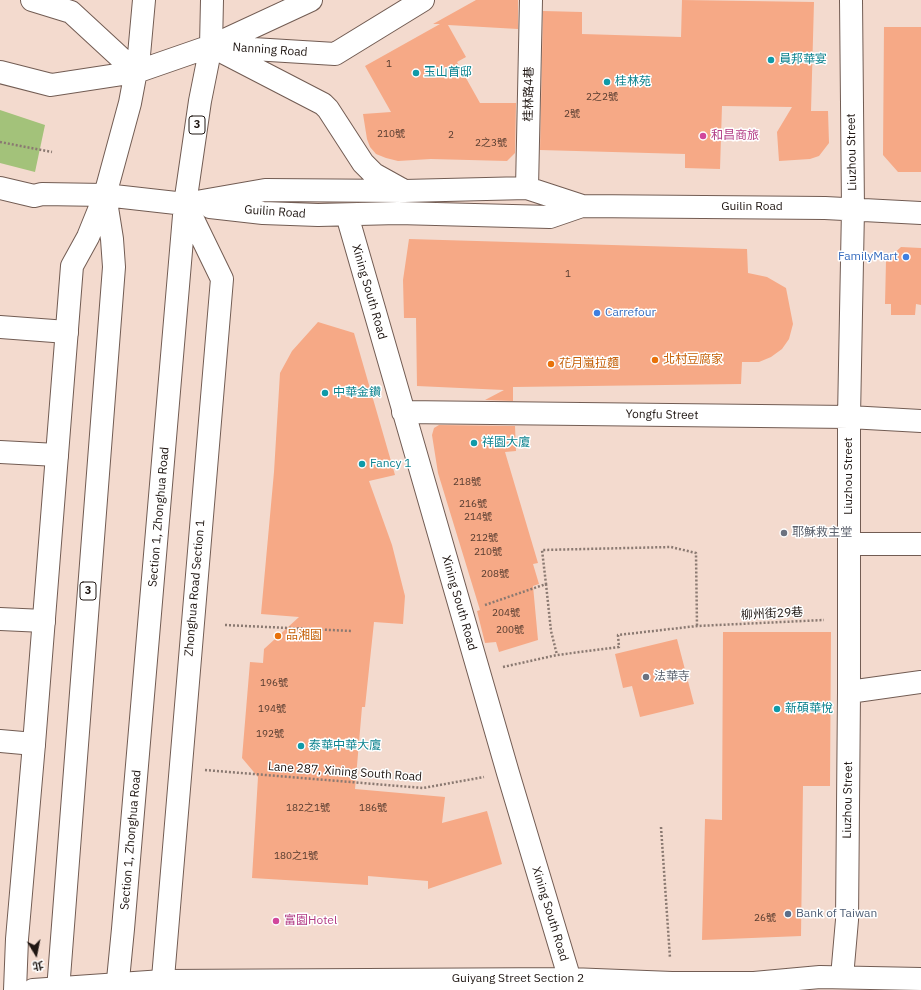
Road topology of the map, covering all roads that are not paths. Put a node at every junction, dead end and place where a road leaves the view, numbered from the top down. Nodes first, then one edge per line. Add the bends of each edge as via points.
1 (32, 0) edge
2 (144, 0) edge
3 (212, 0) edge
4 (311, 0) edge
5 (423, 0) edge
6 (531, 0) edge
7 (851, 0) edge
8 (211, 46) junction
9 (0, 72) edge
10 (136, 72) junction
11 (0, 188) edge
12 (527, 188) junction
13 (404, 190) junction
14 (105, 195) junction
15 (185, 204) junction
16 (582, 206) junction
17 (853, 209) junction
18 (921, 213) edge
19 (347, 215) junction
20 (0, 327) edge
21 (67, 332) junction
22 (403, 412) junction
23 (849, 417) junction
24 (921, 421) edge
25 (0, 452) edge
26 (57, 455) junction
27 (849, 544) junction
28 (921, 544) edge
29 (0, 619) edge
30 (44, 621) junction
31 (921, 682) edge
32 (849, 692) junction
33 (0, 741) edge
34 (34, 744) junction
35 (842, 976) junction
36 (921, 979) edge
37 (571, 984) edge
38 (162, 985) edge
39 (894, 985) edge
40 (117, 987) edge
41 (58, 989) edge
42 (15, 990) edge
43 (33, 990) edge

1 - 10 street via 71,12
2 - 10 street, 3
3 - 8 street, 3
4 - 8 street, Nanning Road
5 - 8 street, Nanning Road via 335,54
6 - 12 street, 桂林路4巷
7 - 17 street, Liuzhou Street
8 - 10 street
8 - 13 street, Guilin Road via 323,104 363,163 374,174
8 - 15 street, Section 1, Zhonghua Road / 3
9 - 10 street via 51,85
10 - 14 street, 3 via 130,104
11 - 14 street via 34,196
12 - 13 street, Guilin Road
12 - 16 street, Guilin Road
13 - 15 street, Guilin Road via 265,190
14 - 15 street
14 - 21 street, 3 via 72,266
14 - 41 street, 3 via 114,267
15 - 19 street, Guilin Road via 263,213
15 - 38 street, Zhonghua Road Section 1 via 222,279
15 - 40 street, Section 1, Zhonghua Road / 3
16 - 17 street, Guilin Road
16 - 19 street, Guilin Road via 550,217 398,213
17 - 18 street, Guilin Road
17 - 23 street, Liuzhou Street
19 - 22 street, Xining South Road
20 - 21 street
21 - 26 street, 3
22 - 23 street, Yongfu Street
22 - 37 street, Xining South Road
23 - 24 street, Yongfu Street
23 - 27 street, Liuzhou Street
25 - 26 street
26 - 30 street, 3
27 - 28 street
27 - 32 street, Liuzhou Street
29 - 30 street
30 - 34 street, 3
31 - 32 street
32 - 35 street, Liuzhou Street via 847,920
33 - 34 street
34 - 42 street, 3
35 - 37 street, Guiyang Street Section 2 via 754,983
35 - 39 street, Guiyang Street Section 2
36 - 39 street, Guiyang Street Section 2
37 - 38 street, Guiyang Street Section 2
38 - 40 street, Guiyang Street Section 2
40 - 41 street, Guiyang Street Section 2
41 - 43 street, Guiyang Street Section 2

